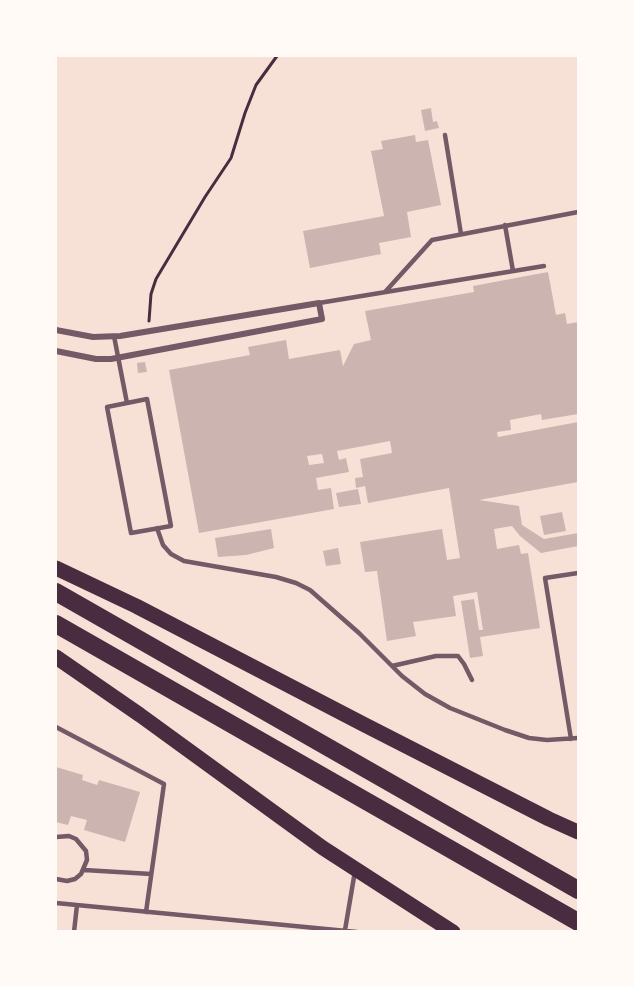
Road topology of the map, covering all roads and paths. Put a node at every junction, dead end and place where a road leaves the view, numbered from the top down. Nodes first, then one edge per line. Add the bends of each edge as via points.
1 (277, 56) edge
2 (445, 135) dead end
3 (579, 212) edge
4 (505, 225) junction
5 (461, 234) junction
6 (544, 266) dead end
7 (513, 271) junction
8 (385, 292) junction
9 (319, 303) junction
10 (56, 330) edge
11 (149, 332) junction
12 (114, 336) junction
13 (56, 351) edge
14 (119, 358) junction
15 (127, 403) junction
16 (157, 528) junction
17 (56, 568) edge
18 (579, 573) edge
19 (56, 592) edge
20 (56, 624) edge
21 (56, 657) edge
22 (392, 666) junction
23 (472, 680) dead end
24 (56, 727) edge
25 (579, 738) edge
26 (571, 739) junction
27 (579, 832) edge
28 (56, 837) edge
29 (355, 869) junction
30 (84, 870) junction
31 (151, 874) junction
32 (56, 879) edge
33 (579, 890) edge
34 (56, 903) edge
35 (77, 905) junction
36 (146, 912) junction
37 (579, 922) edge
38 (345, 930) edge
39 (74, 932) edge
40 (357, 932) edge
41 (453, 932) edge

1 - 11 path via 256,85 231,158 156,279 148,311
2 - 5 lane
3 - 4 lane
4 - 5 lane
4 - 7 lane
5 - 8 lane via 432,240
6 - 7 lane
7 - 8 lane
8 - 9 lane
9 - 11 street
9 - 14 street via 322,319
10 - 12 street via 93,337
11 - 12 street
12 - 14 lane
13 - 14 street via 96,360
14 - 15 lane
15 - 16 lane via 147,399 171,526
15 - 16 lane via 107,407 131,533
16 - 22 lane via 163,545 184,561 276,577 310,590
17 - 27 main road
18 - 26 lane via 545,578
19 - 33 highway
20 - 37 highway
21 - 29 main road
22 - 23 lane via 436,656 458,656
22 - 26 lane via 425,694 450,708 529,738
24 - 31 lane via 164,784
25 - 26 lane
28 - 30 lane via 69,836 82,845 87,860
29 - 38 lane
29 - 41 main road
30 - 31 lane
30 - 32 lane via 75,879
31 - 36 lane
34 - 35 lane
35 - 36 lane
35 - 39 lane
36 - 38 lane
38 - 40 lane

